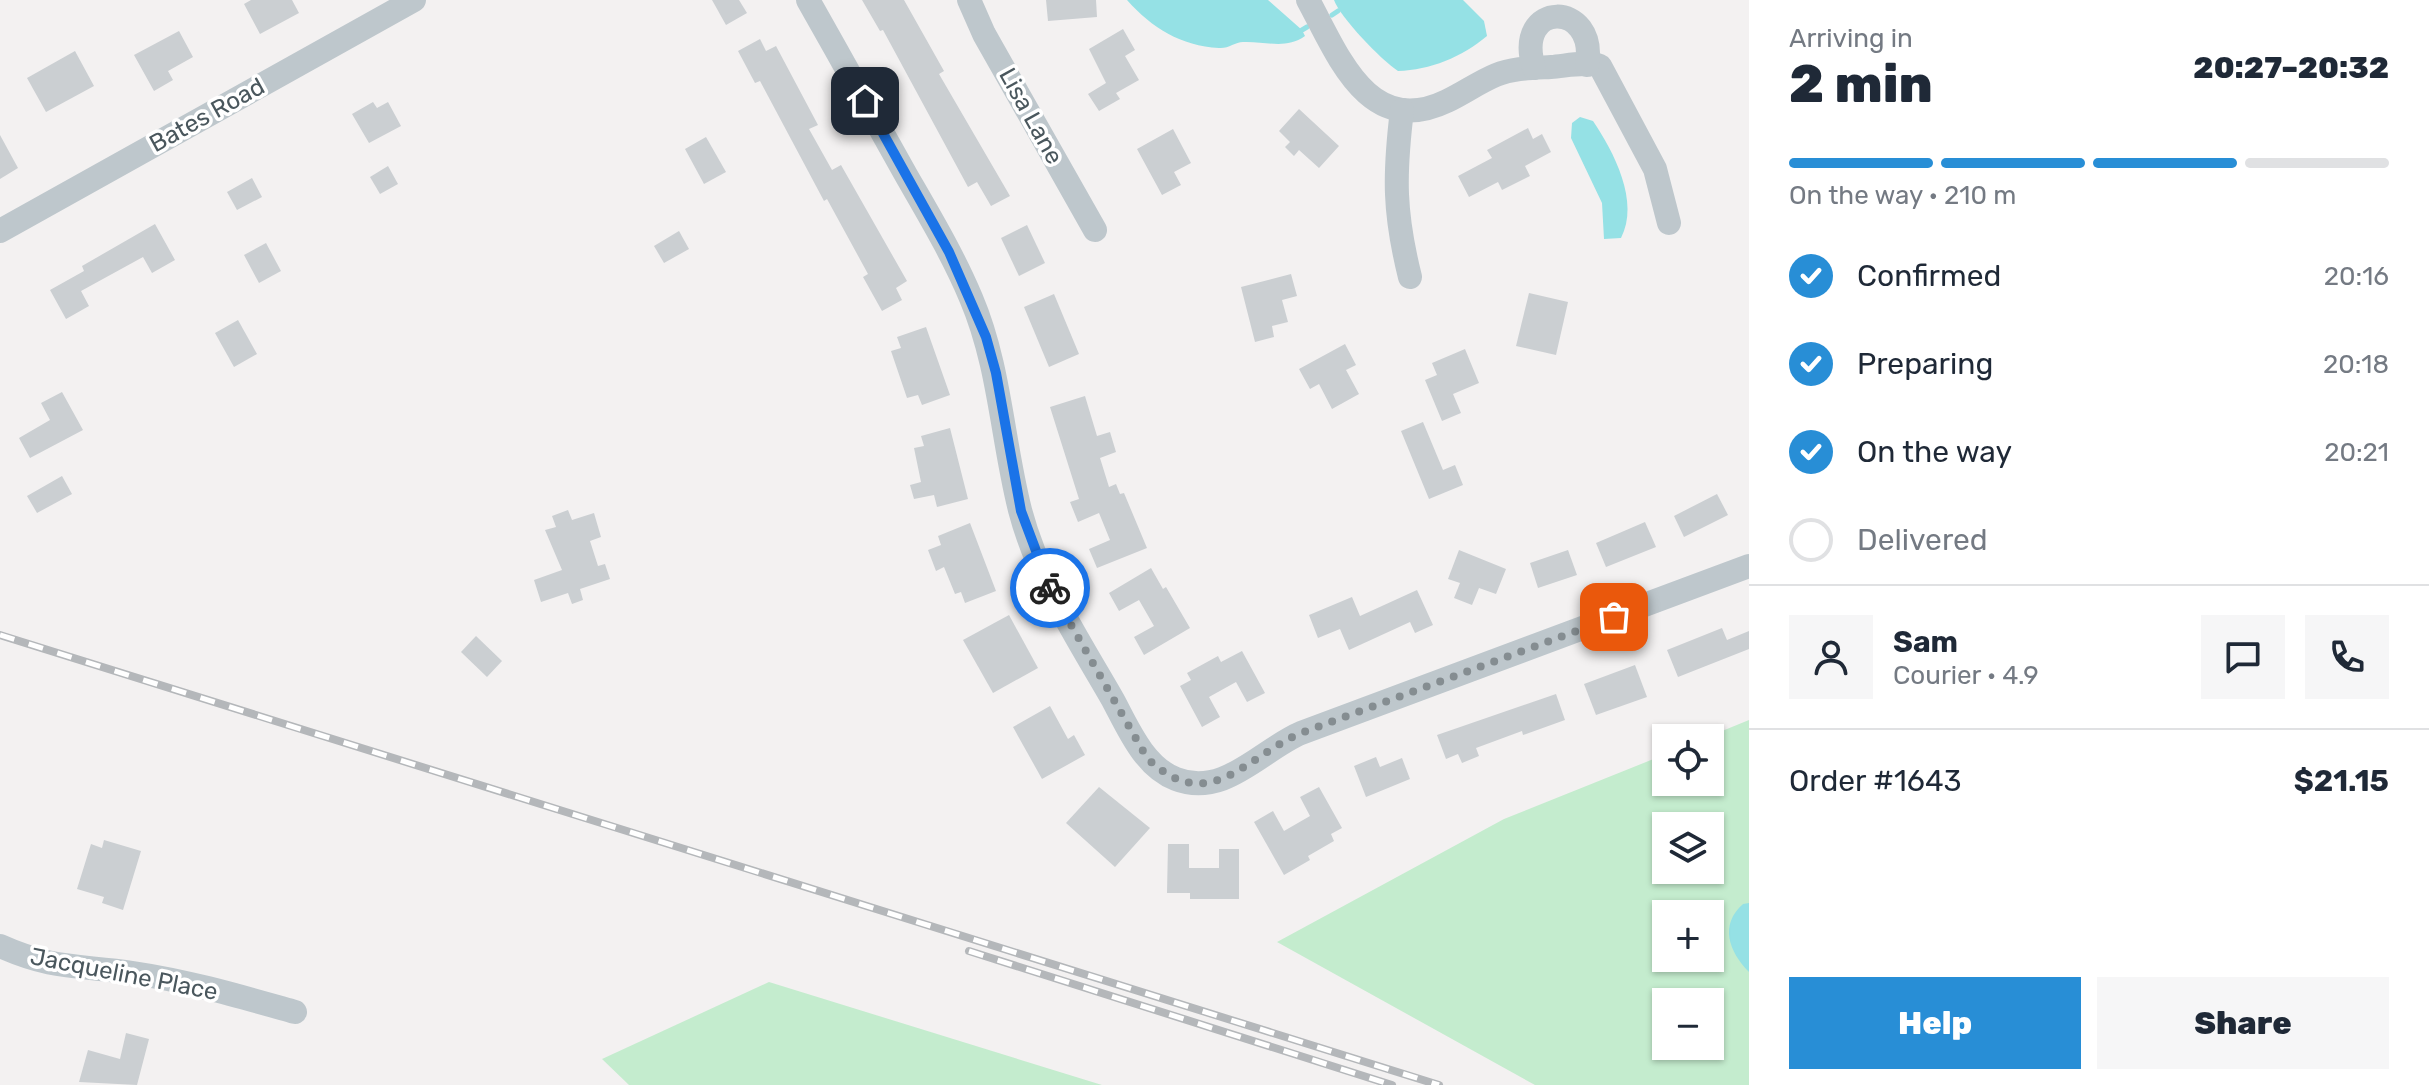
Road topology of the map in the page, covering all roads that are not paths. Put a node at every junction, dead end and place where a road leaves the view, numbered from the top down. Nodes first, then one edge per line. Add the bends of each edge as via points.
1 (414, 0) edge
2 (808, 0) edge
3 (969, 0) edge
4 (1308, 0) edge
5 (1587, 65) junction
6 (1534, 68) junction
7 (1402, 110) junction
8 (1669, 223) dead end
9 (1095, 230) dead end
10 (0, 231) edge
11 (1410, 277) dead end
12 (1749, 566) edge
13 (0, 946) edge
14 (295, 1012) dead end

1 - 10 street, Bates Road
2 - 12 street via 971,298 996,373 1021,511 1053,595 1135,739 1161,771 1188,783 1220,781 1301,733
3 - 9 street, Lisa Lane
4 - 7 street via 1360,88 1374,100
5 - 6 street
5 - 6 street via 1584,28 1577,18 1556,13 1545,16 1531,33
5 - 8 street via 1600,66 1649,155
6 - 7 street via 1497,74 1433,107
7 - 11 street via 1395,195
13 - 14 street, Jacqueline Place via 50,965 130,972

